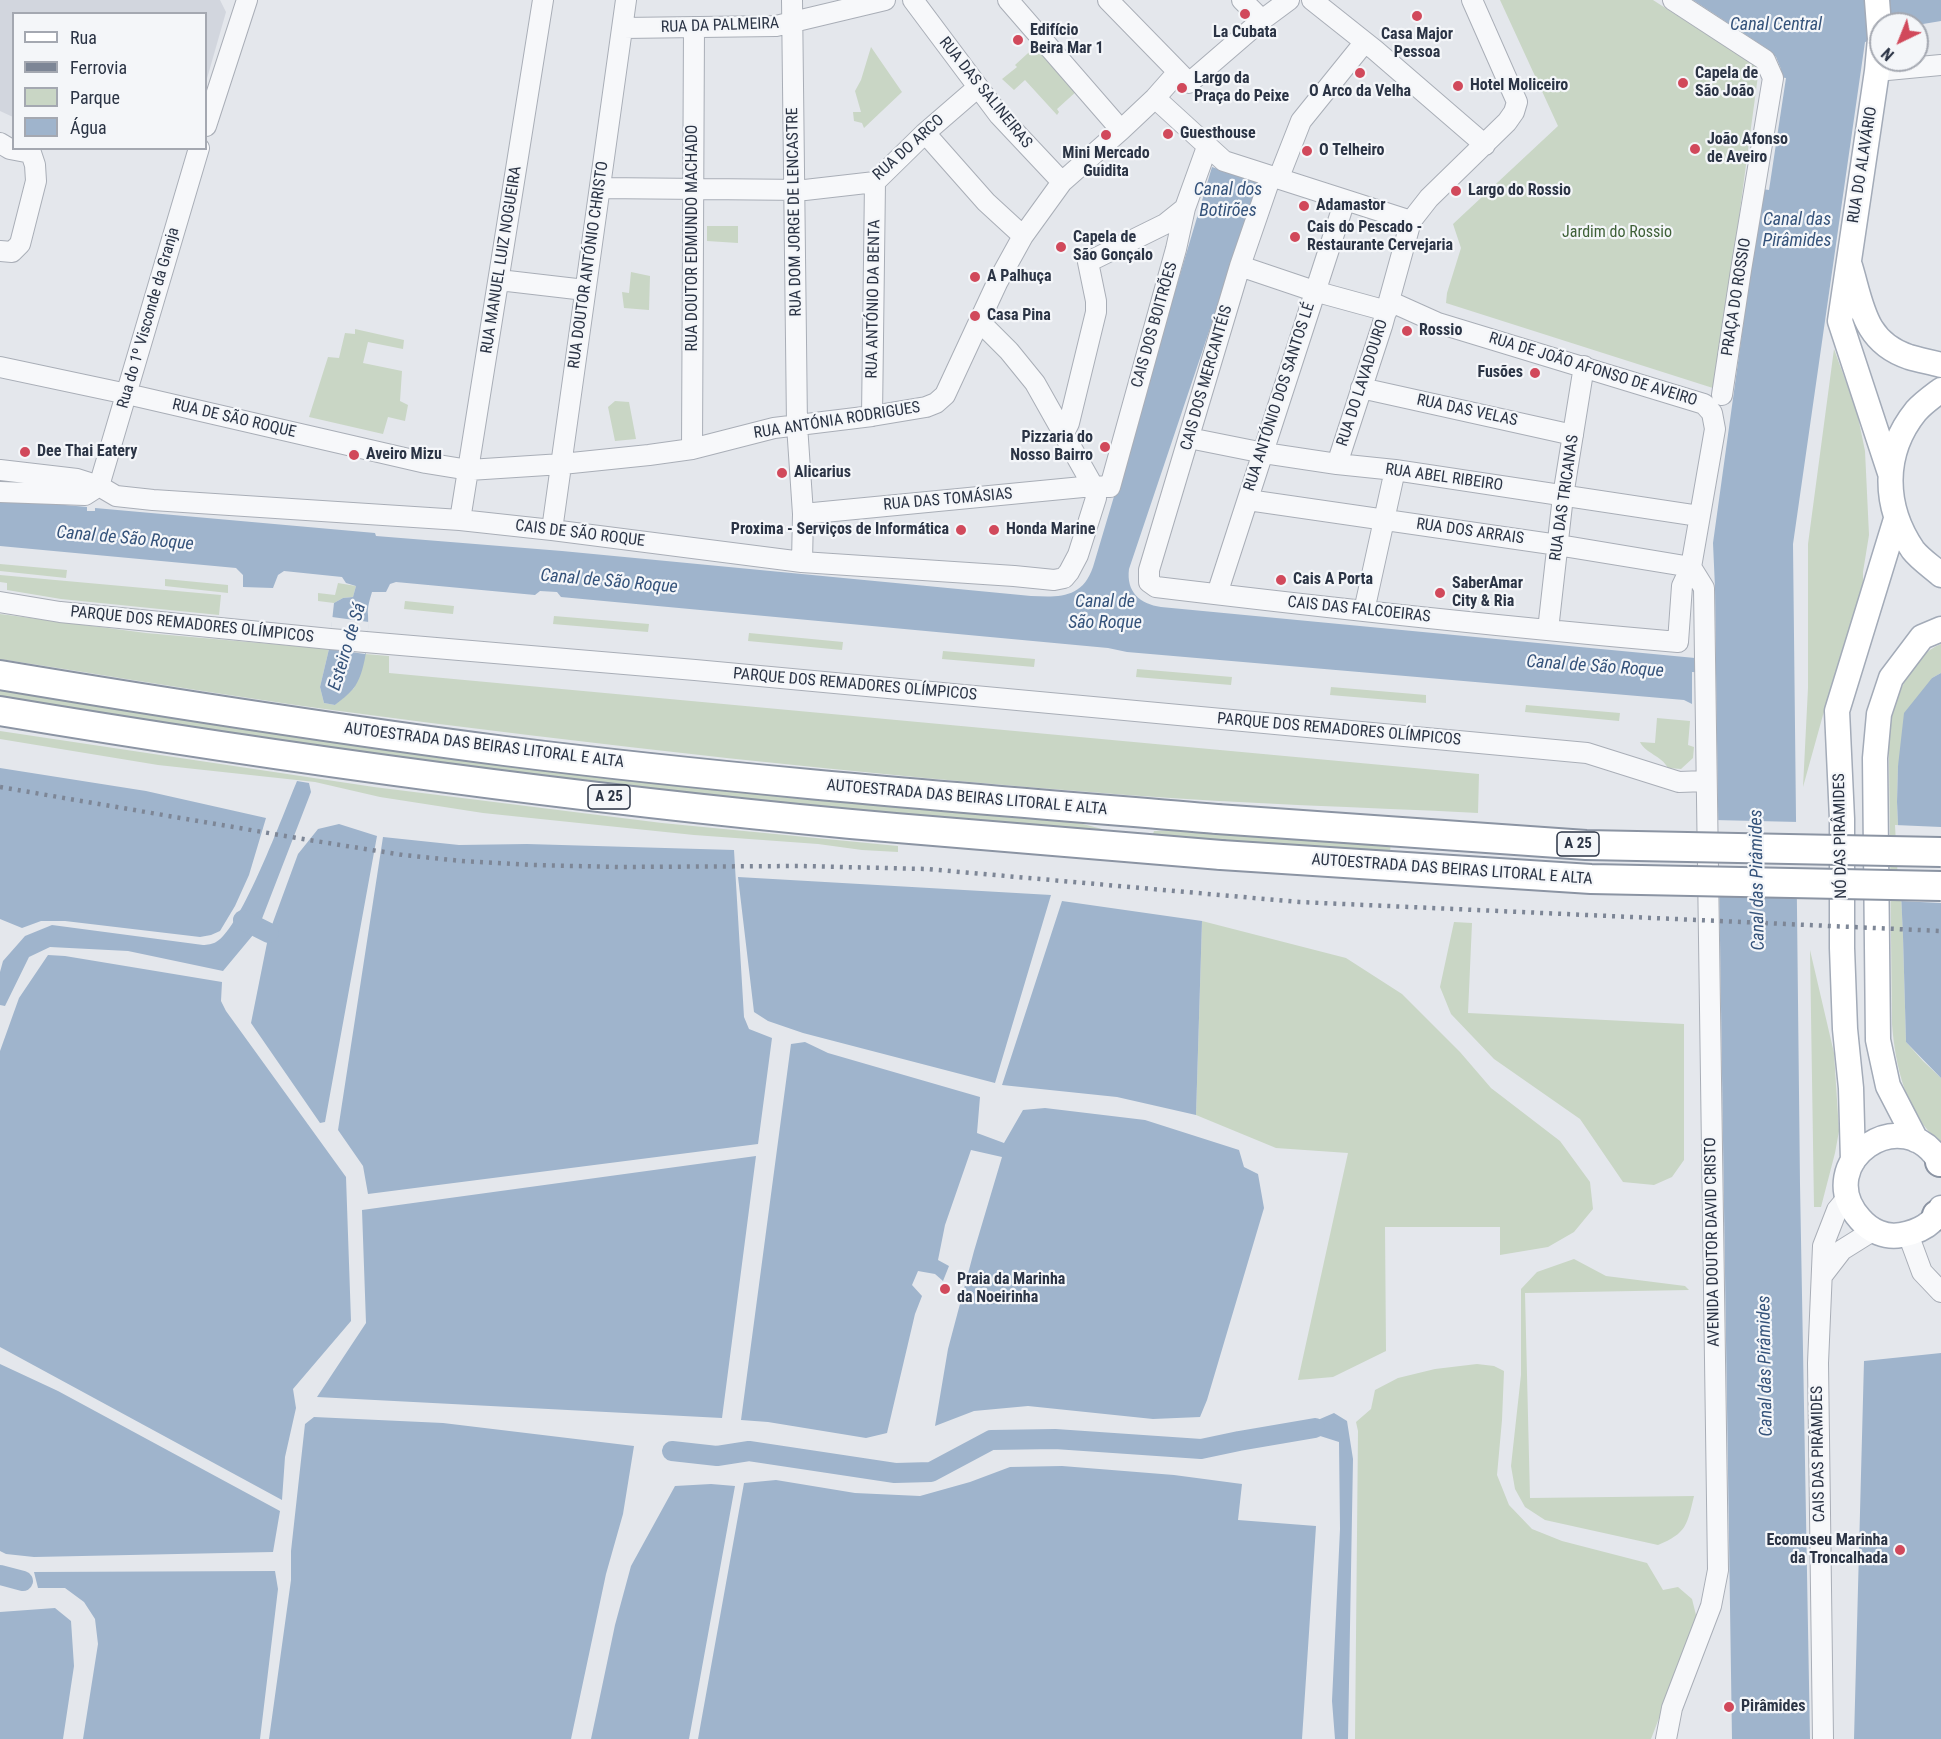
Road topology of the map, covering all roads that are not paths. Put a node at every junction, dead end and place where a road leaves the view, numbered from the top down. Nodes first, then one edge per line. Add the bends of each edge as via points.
1 (247, 0) edge
2 (543, 0) edge
3 (626, 0) edge
4 (792, 0) edge
5 (885, 0) edge
6 (913, 0) edge
7 (1008, 0) edge
8 (1108, 0) edge
9 (1242, 0) edge
10 (1289, 0) edge
11 (1312, 0) edge
12 (1472, 0) edge
13 (1673, 0) edge
14 (1262, 20) junction
15 (792, 23) junction
16 (694, 27) junction
17 (623, 28) junction
18 (1364, 43) junction
19 (1178, 72) junction
20 (1877, 72) edge
21 (977, 88) junction
22 (1155, 98) junction
23 (207, 120) edge
24 (1122, 130) junction
25 (925, 133) junction
26 (1485, 145) junction
27 (1207, 147) junction
28 (198, 150) edge
29 (33, 151) edge
30 (1275, 177) junction
31 (875, 182) junction
32 (1062, 182) junction
33 (600, 188) junction
34 (693, 189) junction
35 (794, 190) junction
36 (1345, 200) junction
37 (1185, 208) junction
38 (1411, 220) junction
39 (1023, 236) junction
40 (0, 251) edge
41 (1848, 258) junction
42 (1240, 266) junction
43 (499, 280) junction
44 (585, 290) junction
45 (1314, 291) junction
46 (1388, 306) junction
47 (980, 321) junction
48 (1941, 365) edge
49 (1584, 366) junction
50 (0, 367) edge
51 (1360, 388) junction
52 (1941, 390) edge
53 (127, 394) junction
54 (1722, 395) dead end
55 (872, 416) junction
56 (798, 425) junction
57 (1064, 433) junction
58 (1573, 435) junction
59 (1189, 438) junction
60 (692, 449) junction
61 (1264, 453) junction
62 (562, 464) junction
63 (1337, 464) junction
64 (0, 470) edge
65 (469, 470) junction
66 (1395, 470) junction
67 (1890, 473) junction
68 (99, 486) junction
69 (1093, 486) junction
70 (0, 492) edge
71 (1563, 496) junction
72 (1248, 500) junction
73 (803, 514) junction
74 (1699, 516) junction
75 (1383, 519) junction
76 (1896, 519) junction
77 (460, 520) junction
78 (552, 530) junction
79 (1558, 545) junction
80 (802, 562) junction
81 (1691, 567) junction
82 (1941, 575) edge
83 (1149, 582) joint
84 (1217, 594) junction
85 (2, 602) edge
86 (1364, 611) junction
87 (1941, 628) edge
88 (1548, 630) junction
89 (0, 675) edge
90 (0, 711) edge
91 (1706, 781) junction
92 (1941, 852) edge
93 (1941, 886) edge
94 (1916, 1140) junction
95 (1853, 1161) junction
96 (1941, 1163) edge
97 (1847, 1198) junction
98 (1940, 1212) edge
99 (1874, 1230) junction
100 (1908, 1234) junction
101 (1822, 1276) junction
102 (1941, 1292) edge
103 (1666, 1739) edge
104 (1823, 1739) edge

1 - 23 street
2 - 43 street, RUA MANUEL LUIZ NOGUEIRA
3 - 17 street, RUA DOUTOR ANTÓNIO CHRISTO
4 - 15 street, RUA DOM JORGE DE LENCASTRE
5 - 15 street, RUA DA PALMEIRA
6 - 21 street, RUA DAS SALINEIRAS
7 - 24 street
8 - 19 street
9 - 14 street
10 - 14 street
11 - 18 street
12 - 26 street via 1517,102 1507,122
13 - 54 street, PRAÇA DO ROSSIO via 1765,60 1773,78
14 - 19 street via 1189,83
15 - 16 street, RUA DA PALMEIRA
15 - 35 street, RUA DOM JORGE DE LENCASTRE
16 - 17 street, RUA DA PALMEIRA
16 - 34 street, RUA DOUTOR EDMUNDO MACHADO
17 - 33 street, RUA DOUTOR ANTÓNIO CHRISTO
18 - 26 street
18 - 30 street via 1301,121
19 - 22 street, RUA ANTÓNIA RODRIGUES
20 - 41 main road, RUA DO ALAVÁRIO
21 - 25 street, RUA DO ARCO
21 - 32 street, RUA DAS SALINEIRAS
22 - 24 street, RUA ANTÓNIA RODRIGUES
22 - 27 street
24 - 32 street, RUA ANTÓNIA RODRIGUES
25 - 31 street, RUA DO ARCO
25 - 39 street via 986,202
26 - 38 street
27 - 30 street via 1224,161
27 - 37 street, CAIS DOS BOITRÕES
28 - 53 street, Rua do 1º Visconde da Granja
29 - 40 street via 36,181 20,243 12,252
30 - 36 street
30 - 42 street, CAIS DOS MERCANTÉIS
31 - 35 street, RUA DO ARCO
31 - 55 street, RUA ANTÓNIO DA BENTA
32 - 39 street, RUA ANTÓNIA RODRIGUES
33 - 34 street, RUA DO ARCO
33 - 44 street, RUA DOUTOR ANTÓNIO CHRISTO
34 - 35 street, RUA DO ARCO
34 - 60 street, RUA DOUTOR EDMUNDO MACHADO
35 - 56 street, RUA DOM JORGE DE LENCASTRE
36 - 38 street
36 - 45 street, RUA ANTÓNIO DOS SANTOS LÉ
37 - 57 street via 1165,224 1088,262 1096,312
37 - 69 street, CAIS DOS BOITRÕES via 1110,487
38 - 46 street
39 - 47 street, RUA ANTÓNIA RODRIGUES
41 - 48 main road via 1870,330 1888,347
41 - 67 main road, RUA DO ALAVÁRIO via 1840,321
42 - 45 street, RUA DE JOÃO AFONSO DE AVEIRO
42 - 59 street, CAIS DOS MERCANTÉIS
43 - 44 street
43 - 65 street, RUA MANUEL LUIZ NOGUEIRA
44 - 62 street, RUA DOUTOR ANTÓNIO CHRISTO
45 - 46 street, RUA DE JOÃO AFONSO DE AVEIRO
45 - 61 street, RUA ANTÓNIO DOS SANTOS LÉ
46 - 49 street, RUA DE JOÃO AFONSO DE AVEIRO
46 - 51 street, RUA DO LAVADOURO
47 - 55 street, RUA ANTÓNIA RODRIGUES via 945,395 936,404
47 - 57 street via 1035,383
49 - 58 street, RUA DAS TRICANAS
49 - 74 street, RUA DE JOÃO AFONSO DE AVEIRO via 1704,404 1712,413 1715,429
50 - 53 street, RUA DE SÃO ROQUE
51 - 58 street, RUA DAS VELAS
51 - 63 street, RUA DO LAVADOURO
52 - 67 main road via 1917,410 1898,440
53 - 65 street, RUA DE SÃO ROQUE
53 - 68 street, Rua do 1º Visconde da Granja
55 - 56 street, RUA ANTÓNIA RODRIGUES
56 - 60 street, RUA ANTÓNIA RODRIGUES
56 - 73 street, RUA DOM JORGE DE LENCASTRE
57 - 69 street
58 - 71 street, RUA DAS TRICANAS
59 - 61 street, RUA ABEL RIBEIRO
59 - 83 street, CAIS DOS MERCANTÉIS via 1148,573
60 - 62 street, RUA ANTÓNIA RODRIGUES
61 - 63 street, RUA ABEL RIBEIRO
61 - 72 street, RUA ANTÓNIO DOS SANTOS LÉ
62 - 65 street, RUA ANTÓNIA RODRIGUES
62 - 78 street, RUA DOUTOR ANTÓNIO CHRISTO
63 - 66 street, RUA ABEL RIBEIRO
64 - 68 street, CAIS DE SÃO ROQUE via 77,479
65 - 77 street, RUA MANUEL LUIZ NOGUEIRA
66 - 71 street, RUA ABEL RIBEIRO
66 - 75 street
67 - 76 main road
68 - 70 street via 85,495
68 - 77 street, CAIS DE SÃO ROQUE via 116,496 153,500
69 - 73 street, RUA DAS TOMÁSIAS
69 - 80 street, CAIS DE SÃO ROQUE via 1096,498 1078,555 1069,572 1058,580
71 - 74 street, RUA ABEL RIBEIRO
71 - 79 street, RUA DAS TRICANAS
72 - 75 street, RUA DOS ARRAIS
72 - 84 street, RUA ANTÓNIO DOS SANTOS LÉ
73 - 80 street, RUA DOM JORGE DE LENCASTRE
74 - 81 street
75 - 79 street, RUA DOS ARRAIS
75 - 86 street
76 - 82 main road via 1914,551
76 - 95 main road, NÓ DAS PIRÂMIDES via 1837,711 1842,948
77 - 78 street, CAIS DE SÃO ROQUE
78 - 80 street, CAIS DE SÃO ROQUE
79 - 81 street, RUA DOS ARRAIS
79 - 88 street, RUA DAS TRICANAS
81 - 88 street, CAIS DAS FALCOEIRAS via 1682,586 1678,642
81 - 91 street, AVENIDA DOUTOR DAVID CRISTO via 1704,588
83 - 84 street, CAIS DAS FALCOEIRAS via 1156,587
84 - 86 street, CAIS DAS FALCOEIRAS
85 - 91 street, PARQUE DOS REMADORES OLÍMPICOS via 60,612 330,639 1587,753 1679,782
86 - 88 street, CAIS DAS FALCOEIRAS
87 - 94 main road via 1922,637 1891,678 1879,714 1875,758 1878,1040 1888,1086
89 - 92 highway, AUTOESTRADA DAS BEIRAS LITORAL E ALTA / A 25, bridge via 506,751 849,789 1586,845
90 - 93 highway, AUTOESTRADA DAS BEIRAS LITORAL E ALTA / A 25, bridge via 508,786 850,824 1221,855 1591,879
91 - 103 street, AVENIDA DOUTOR DAVID CRISTO via 1718,1570 1711,1606 1672,1708
94 - 95 main road via 1885,1137 1870,1143
94 - 96 main road
95 - 97 main road, NÓ DAS PIRÂMIDES via 1846,1182
97 - 99 main road via 1864,1225
97 - 101 street, CAIS DAS PIRÂMIDES via 1837,1210 1823,1246
98 - 100 main road via 1928,1225
99 - 100 main road via 1896,1236
99 - 101 street via 1842,1250
100 - 102 street via 1922,1272
101 - 104 street, CAIS DAS PIRÂMIDES via 1818,1363

